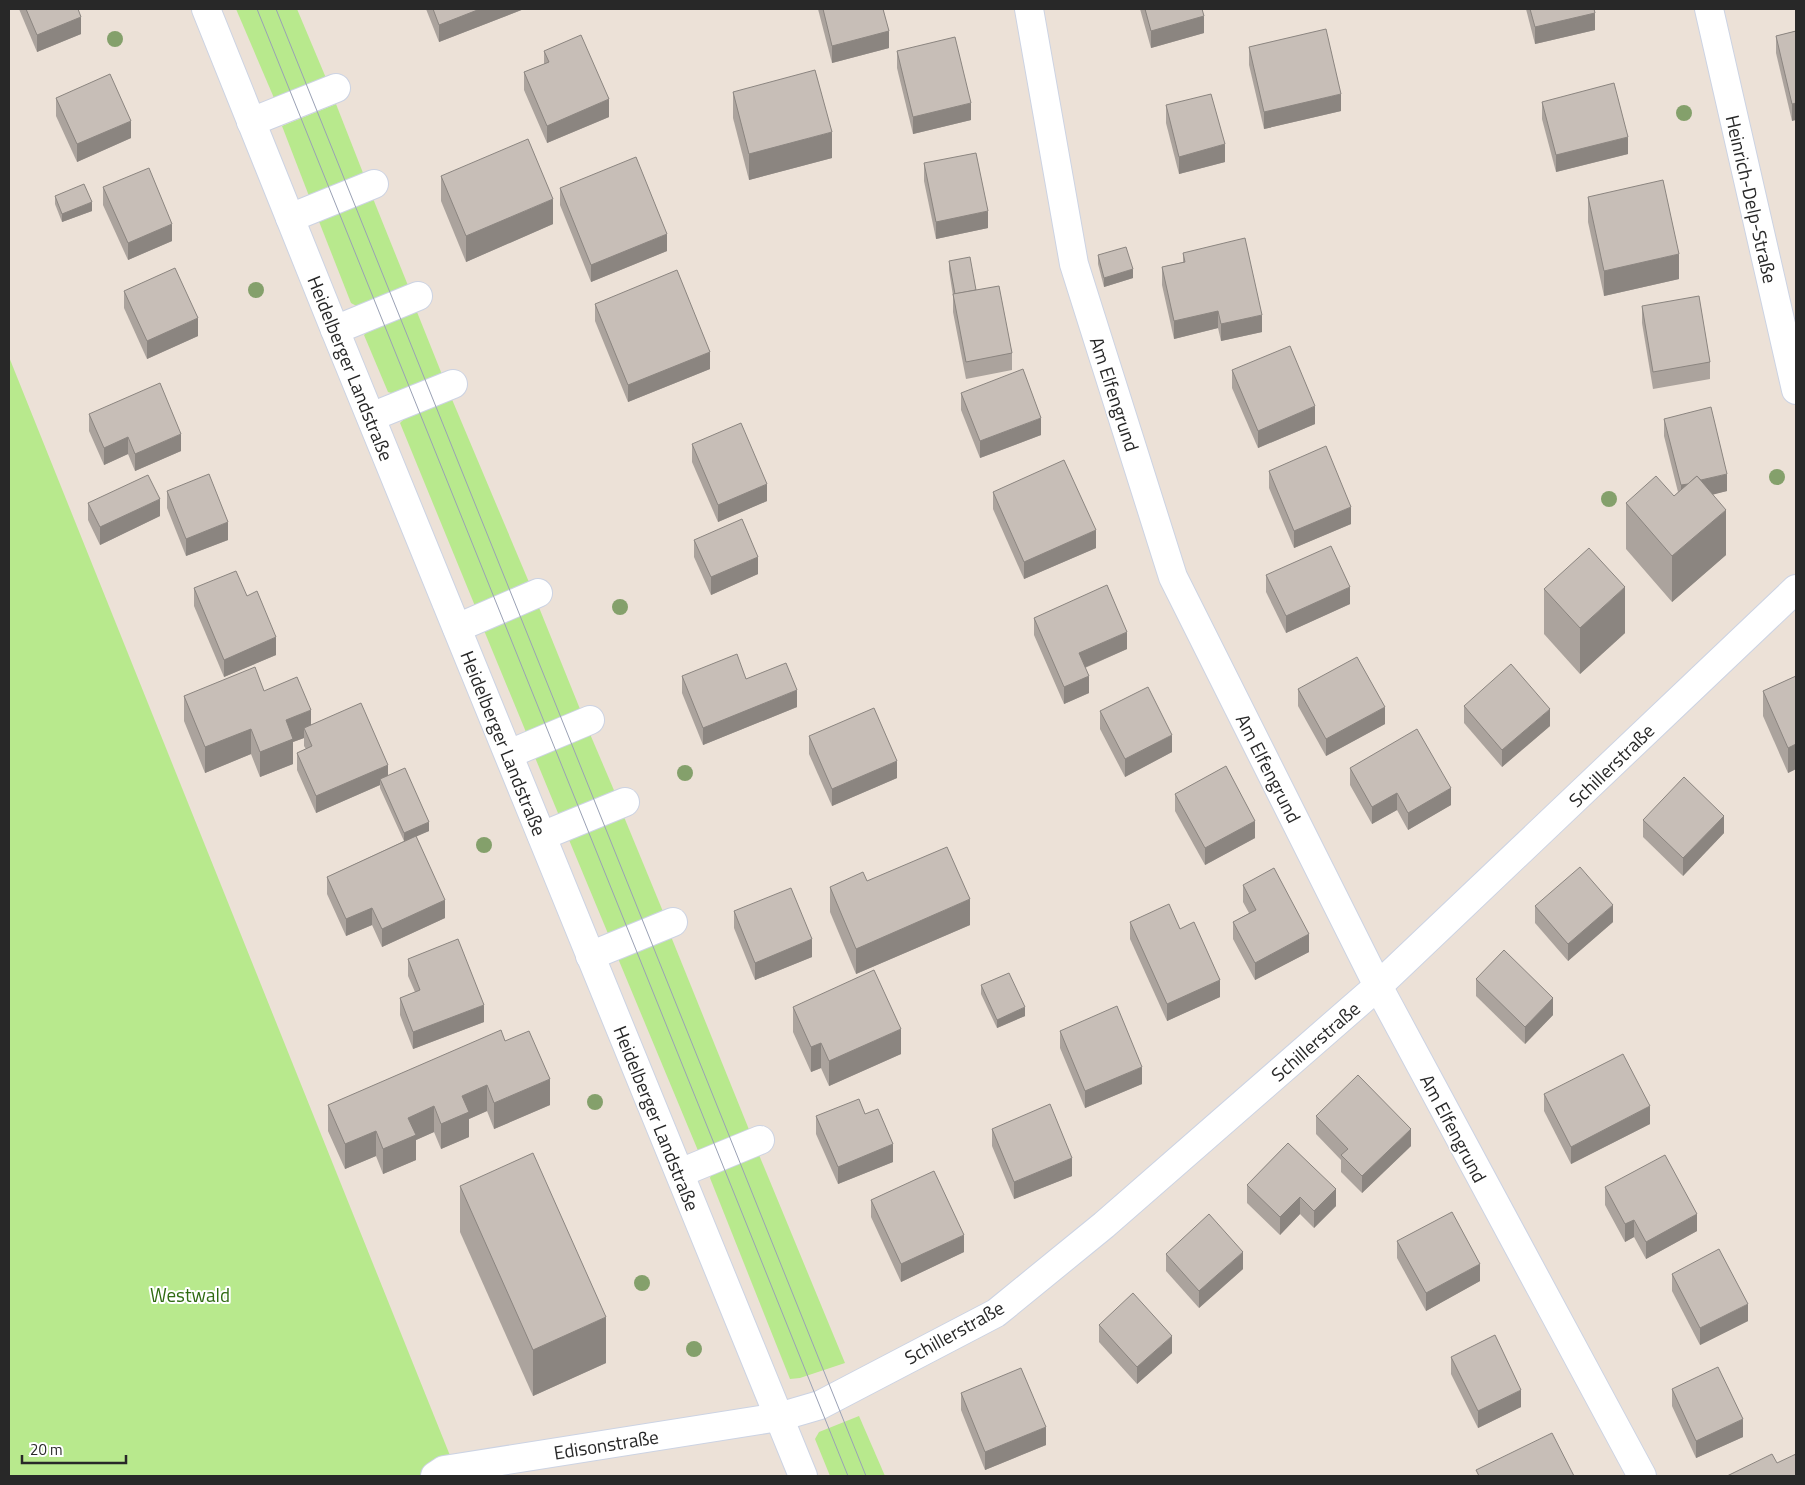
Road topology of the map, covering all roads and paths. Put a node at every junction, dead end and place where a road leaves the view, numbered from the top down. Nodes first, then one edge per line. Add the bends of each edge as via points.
1 (206, 9) edge
2 (1029, 9) edge
3 (1709, 9) edge
4 (336, 88) dead end
5 (251, 122) junction
6 (374, 184) dead end
7 (290, 218) junction
8 (418, 296) dead end
9 (335, 330) junction
10 (453, 384) dead end
11 (1796, 390) edge
12 (372, 417) junction
13 (1796, 589) edge
14 (538, 593) dead end
15 (457, 628) junction
16 (590, 720) dead end
17 (509, 754) junction
18 (625, 802) dead end
19 (542, 836) junction
20 (673, 922) dead end
21 (590, 956) junction
22 (1378, 986) junction
23 (760, 1140) dead end
24 (680, 1173) junction
25 (779, 1417) junction
26 (436, 1476) edge
27 (803, 1476) edge
28 (1642, 1476) edge

1 - 5 street, Heidelberger Landstraße
2 - 22 street, Am Elfengrund via 1074,264 1174,577
3 - 11 street, Heinrich-Delp-Straße
4 - 5 street
5 - 7 street, Heidelberger Landstraße
6 - 7 street
7 - 9 street, Heidelberger Landstraße
8 - 9 street
9 - 12 street, Heidelberger Landstraße
10 - 12 street
12 - 15 street, Heidelberger Landstraße
13 - 22 street, Schillerstraße
14 - 15 street
15 - 17 street, Heidelberger Landstraße
16 - 17 street
17 - 19 street, Heidelberger Landstraße
18 - 19 street
19 - 21 street, Heidelberger Landstraße
20 - 21 street
21 - 24 street, Heidelberger Landstraße
22 - 25 street, Schillerstraße via 1104,1225 996,1313 820,1405
22 - 28 street, Am Elfengrund
23 - 24 street
24 - 25 street, Heidelberger Landstraße
25 - 26 street, Edisonstraße via 444,1470
25 - 27 street, Heidelberger Landstraße

